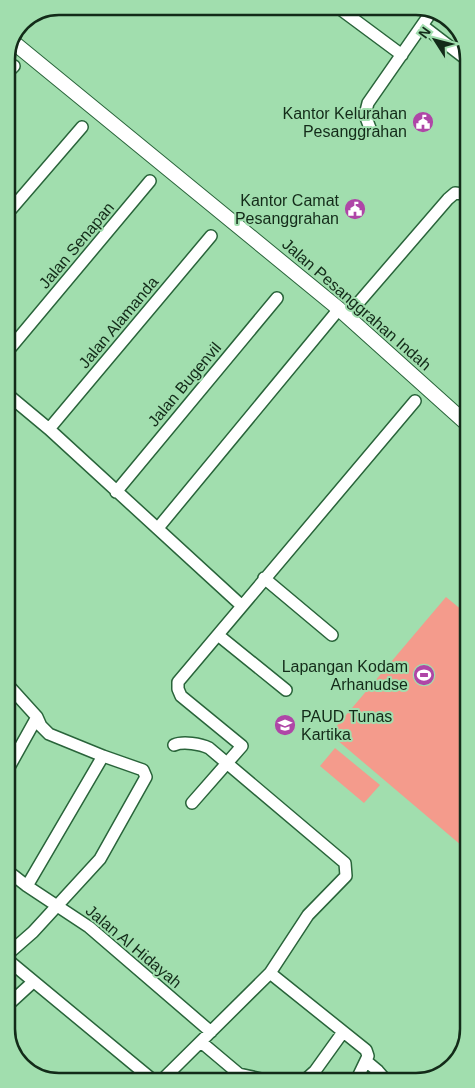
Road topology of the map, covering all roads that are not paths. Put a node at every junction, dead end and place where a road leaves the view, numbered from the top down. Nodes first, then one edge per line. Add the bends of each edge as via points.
1 (348, 15) edge
2 (428, 17) edge
3 (423, 26) junction
4 (17, 46) edge
5 (402, 54) junction
6 (460, 54) edge
7 (82, 127) dead end
8 (370, 128) dead end
9 (150, 181) dead end
10 (460, 194) edge
11 (15, 205) edge
12 (211, 236) dead end
13 (277, 298) dead end
14 (343, 312) junction
15 (15, 342) edge
16 (415, 400) dead end
17 (15, 401) edge
18 (460, 418) edge
19 (50, 429) junction
20 (116, 492) junction
21 (158, 528) junction
22 (264, 578) junction
23 (242, 606) junction
24 (218, 635) junction
25 (332, 635) dead end
26 (286, 690) dead end
27 (15, 693) edge
28 (37, 717) junction
29 (174, 745) dead end
30 (15, 756) edge
31 (103, 756) junction
32 (226, 763) junction
33 (192, 802) dead end
34 (15, 877) edge
35 (27, 886) junction
36 (57, 907) junction
37 (15, 948) edge
38 (15, 966) edge
39 (270, 973) junction
40 (33, 982) junction
41 (15, 998) edge
42 (211, 1032) junction
43 (343, 1032) junction
44 (201, 1042) junction
45 (366, 1061) junction
46 (144, 1073) edge
47 (170, 1073) edge
48 (238, 1073) edge
49 (313, 1073) edge
50 (360, 1073) edge
51 (380, 1073) edge

1 - 5 street
2 - 3 street
3 - 5 street
3 - 6 street
4 - 14 street, Jalan Pesanggrahan Indah
5 - 8 street via 365,109
7 - 11 street
9 - 15 street, Jalan Senapan
10 - 14 street via 455,193 448,199
12 - 19 street, Jalan Alamanda
13 - 20 street, Jalan Bugenvil
14 - 18 street, Jalan Pesanggrahan Indah
14 - 21 street
16 - 22 street
17 - 19 street
19 - 20 street
20 - 21 street
21 - 23 street
22 - 23 street
22 - 25 street
23 - 24 street
24 - 26 street
24 - 32 street via 178,682 178,690 181,696 242,746
27 - 28 street
28 - 30 street
28 - 31 street via 49,734
29 - 32 street via 204,746
31 - 35 street
31 - 36 street via 143,770 146,777 100,859
32 - 33 street
32 - 39 street via 344,863 346,876 308,915
34 - 35 street, Jalan Al Hidayah
35 - 36 street, Jalan Al Hidayah
36 - 37 street
36 - 42 street, Jalan Al Hidayah via 88,927
38 - 40 street
39 - 42 street
39 - 43 street
40 - 41 street
40 - 46 street
42 - 44 street
43 - 45 street via 366,1050
43 - 49 street
44 - 47 street
44 - 48 street
45 - 50 street
45 - 51 street

